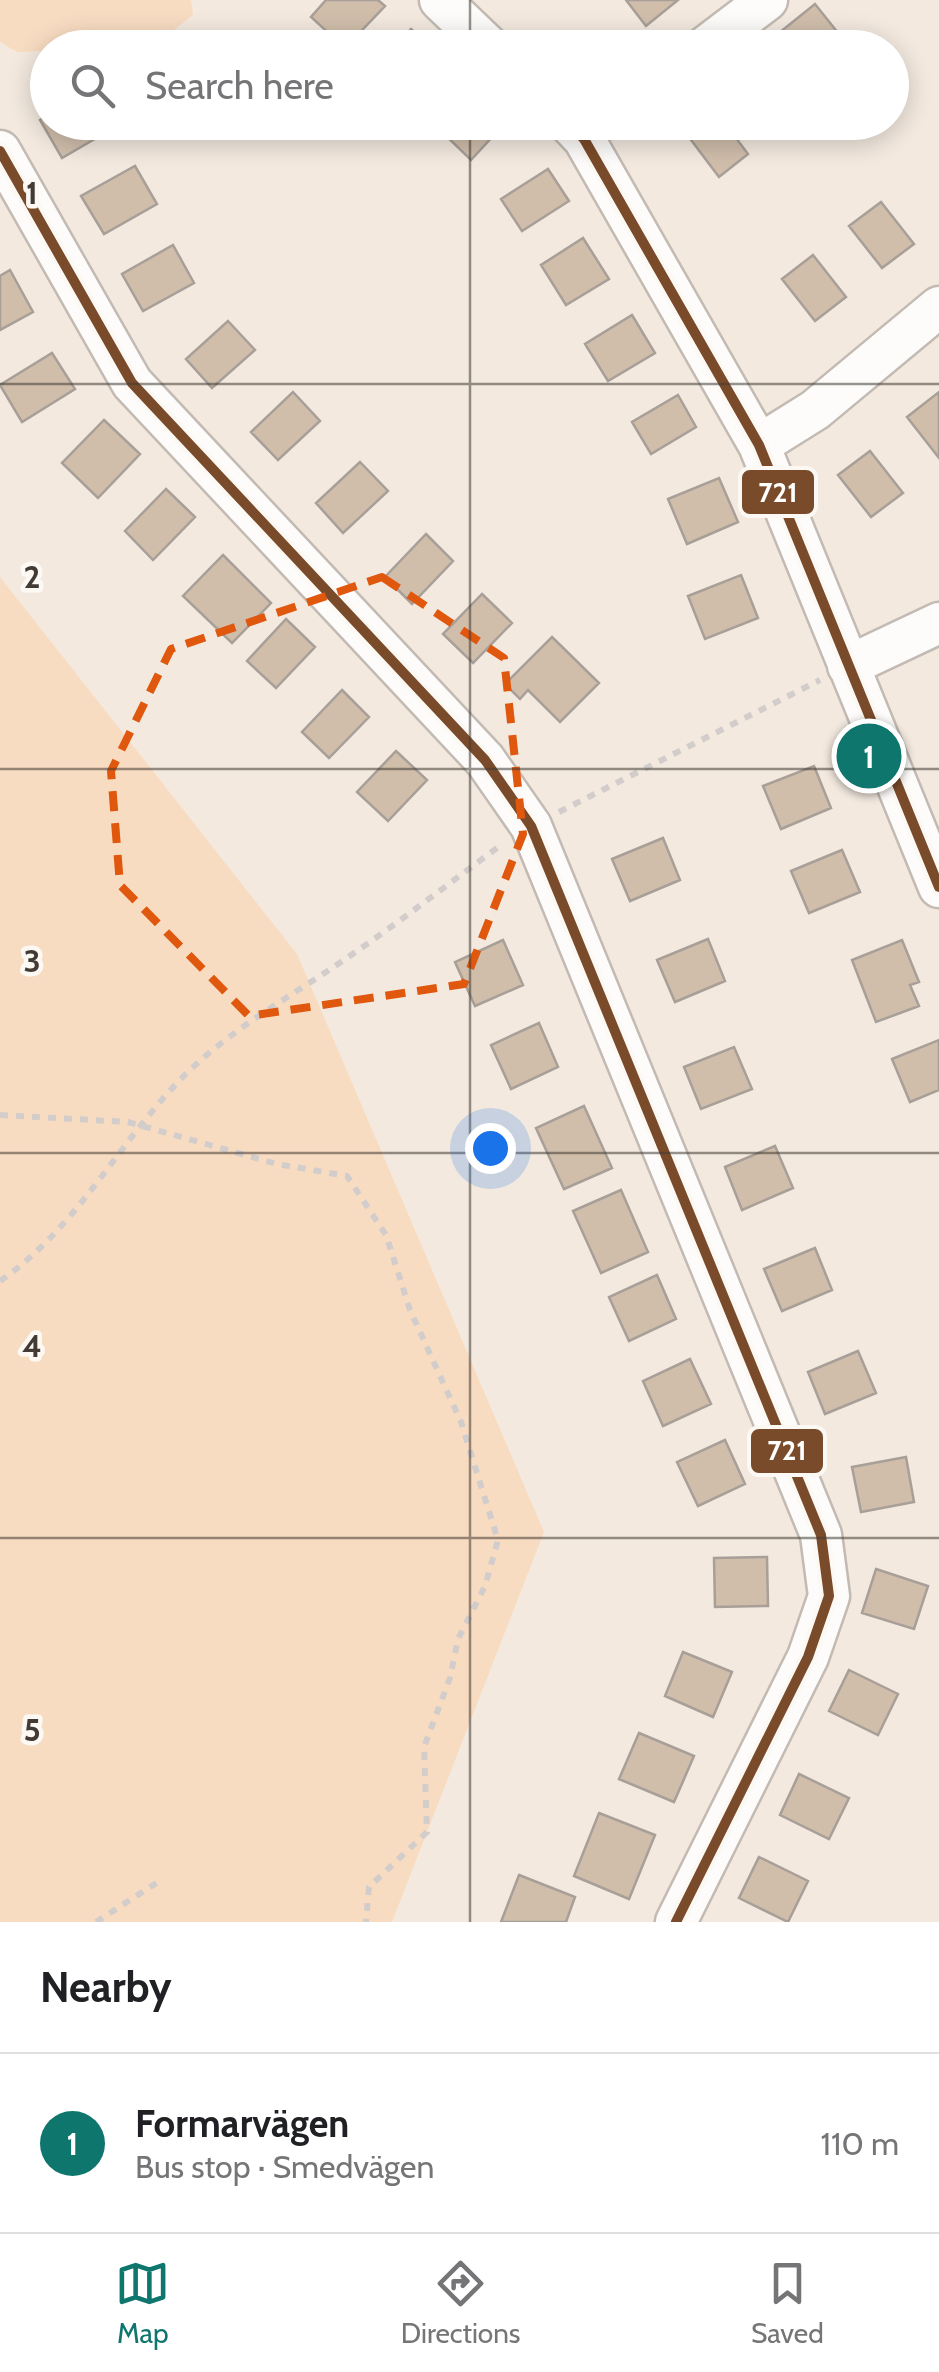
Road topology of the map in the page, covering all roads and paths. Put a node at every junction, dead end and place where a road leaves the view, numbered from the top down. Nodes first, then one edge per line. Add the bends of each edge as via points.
1 (440, 0) edge
2 (767, 0) edge
3 (471, 30) edge
4 (728, 30) edge
5 (593, 140) edge
6 (0, 150) edge
7 (939, 307) edge
8 (759, 444) junction
9 (939, 623) edge
10 (848, 666) junction
11 (521, 832) junction
12 (939, 886) edge
13 (0, 1115) edge
14 (141, 1126) junction
15 (0, 1280) edge
16 (161, 1880) dead end
17 (96, 1922) edge
18 (366, 1922) edge
19 (676, 1922) edge

1 - 3 street
2 - 4 street
5 - 8 street
6 - 11 street via 132,383 485,760
7 - 8 street via 815,410
8 - 10 street
9 - 10 street
10 - 11 path
10 - 12 street
11 - 14 path via 261,1014 183,1077
11 - 19 street via 821,1534 829,1596 808,1657
13 - 14 path
14 - 15 path via 82,1204
14 - 18 path via 277,1164 348,1176 386,1235 410,1310 461,1422 498,1540 424,1747 428,1832 370,1887
16 - 17 path

